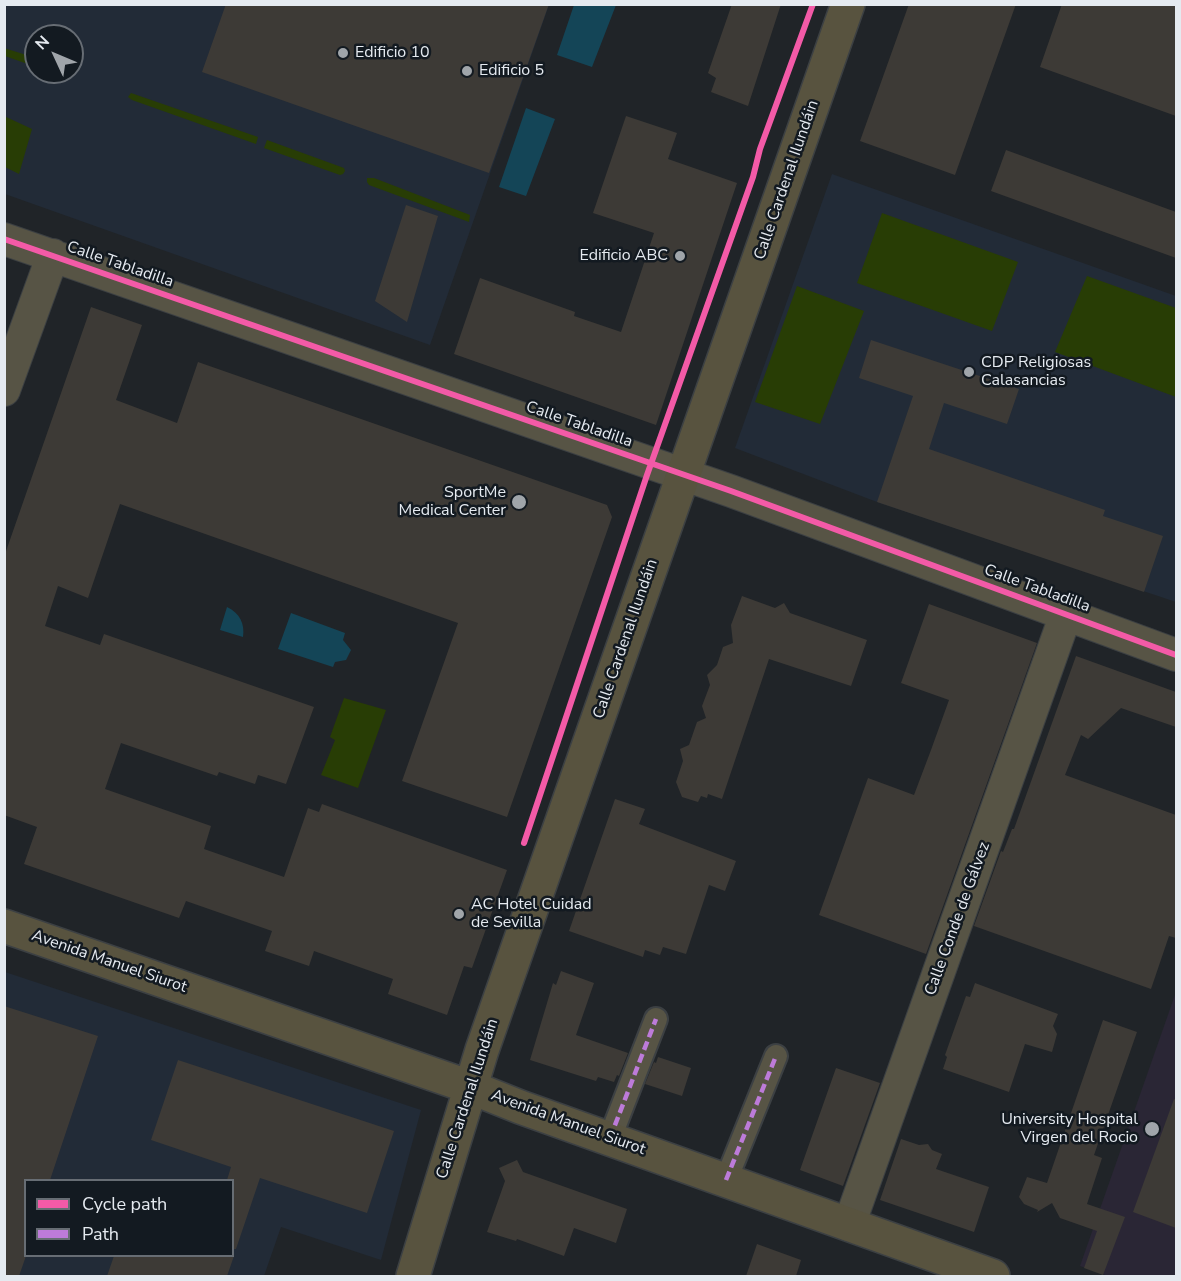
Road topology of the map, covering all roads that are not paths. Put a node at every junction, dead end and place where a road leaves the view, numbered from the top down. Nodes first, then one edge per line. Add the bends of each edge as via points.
1 (848, 4) edge
2 (4, 239) edge
3 (53, 255) junction
4 (4, 390) edge
5 (683, 476) junction
6 (1066, 614) junction
7 (1176, 655) edge
8 (4, 926) edge
9 (656, 1019) dead end
10 (776, 1056) dead end
11 (470, 1086) junction
12 (610, 1138) junction
13 (726, 1180) junction
14 (849, 1225) junction
15 (413, 1276) edge
16 (993, 1276) edge

1 - 5 main road, Calle Cardenal Ilundáin
2 - 3 street, Calle Tabladilla
3 - 4 street
3 - 5 street, Calle Tabladilla
5 - 6 street, Calle Tabladilla
5 - 11 main road, Calle Cardenal Ilundáin
6 - 7 street, Calle Tabladilla
6 - 14 street, Calle Conde de Gálvez
8 - 11 main road, Avenida Manuel Siurot
9 - 12 street
10 - 13 street
11 - 12 main road, Avenida Manuel Siurot
11 - 15 main road, Calle Cardenal Ilundáin
12 - 13 main road, Avenida Manuel Siurot
13 - 14 main road, Avenida Manuel Siurot
14 - 16 main road, Avenida Manuel Siurot

